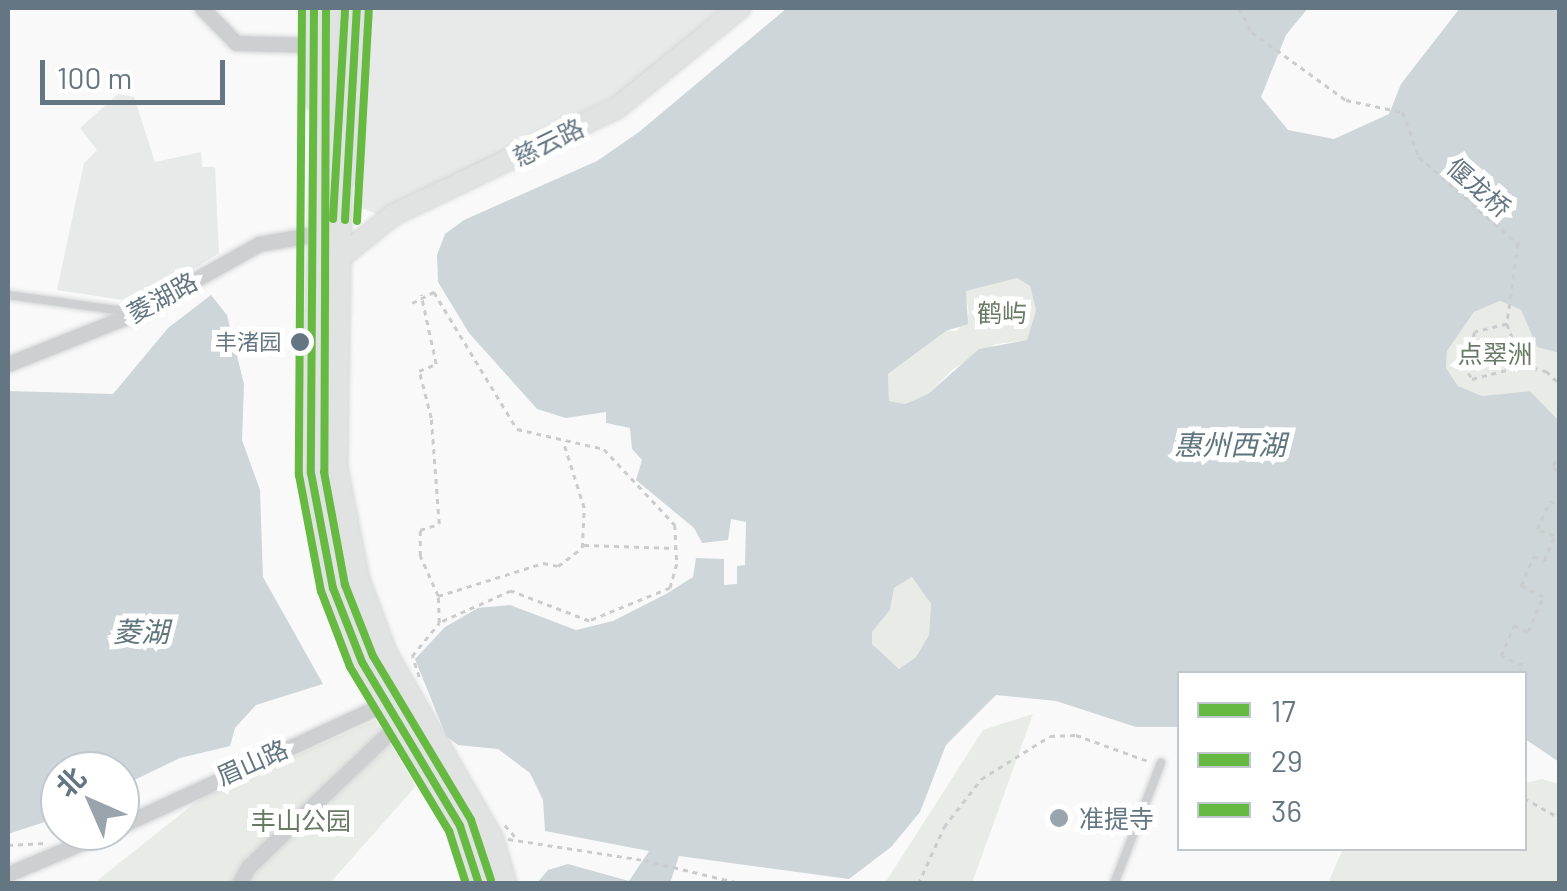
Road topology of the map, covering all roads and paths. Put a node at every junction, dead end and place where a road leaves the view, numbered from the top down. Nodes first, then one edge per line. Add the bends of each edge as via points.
1 (202, 8) edge
2 (314, 8) edge
3 (328, 8) edge
4 (341, 8) edge
5 (357, 8) edge
6 (740, 8) edge
7 (1240, 8) edge
8 (314, 45) junction
9 (334, 148) junction
10 (316, 225) junction
11 (342, 256) junction
12 (8, 294) edge
13 (421, 295) junction
14 (412, 303) dead end
15 (136, 313) junction
16 (1507, 324) junction
17 (8, 364) edge
18 (1524, 365) junction
19 (1560, 384) edge
20 (564, 444) junction
21 (1560, 452) edge
22 (1560, 471) edge
23 (1560, 505) edge
24 (582, 544) junction
25 (676, 548) junction
26 (438, 596) junction
27 (439, 623) junction
28 (1521, 671) edge
29 (423, 686) dead end
30 (392, 713) junction
31 (1162, 763) joint
32 (1527, 800) edge
33 (140, 818) edge
34 (1560, 818) edge
35 (496, 828) junction
36 (517, 839) junction
37 (63, 851) edge
38 (8, 874) edge
39 (239, 884) edge
40 (479, 884) edge
41 (504, 884) edge
42 (743, 884) edge
43 (918, 884) edge
44 (1114, 884) edge

1 - 8 street via 236,43
2 - 8 street
3 - 9 main road
4 - 9 main road
5 - 11 street
6 - 11 street, 慈云路 via 618,107 393,215
7 - 16 path, 偃龙桥 via 1252,32 1346,100 1403,112 1419,158 1518,244
8 - 10 street
9 - 10 main road
9 - 11 main road
10 - 15 street, 菱湖路 via 260,244
10 - 30 main road via 312,473 332,588
11 - 35 main road via 336,468 358,580 386,655
12 - 15 lane
13 - 14 path
13 - 20 path via 434,292 517,429
13 - 26 path via 436,364 419,371 432,418 438,524 420,530 420,556
15 - 17 street, 菱湖路
16 - 18 path
16 - 18 path via 1474,332 1464,364 1472,379
18 - 19 path
20 - 24 path via 584,508
20 - 25 path via 604,449 675,526
21 - 22 path via 1552,468
23 - 28 path via 1550,502 1538,529 1554,536 1544,561 1534,556 1521,586 1543,597 1528,632 1514,624 1501,656 1523,665
24 - 25 path
24 - 26 path via 558,566 543,563
25 - 27 path via 670,588 588,621 511,591
26 - 27 path
27 - 29 path via 412,656
30 - 33 street, 眉山路
30 - 39 street via 248,866
30 - 40 main road via 460,826
31 - 43 path via 1076,736 1050,736 981,779 944,827
31 - 44 lane
32 - 34 path
35 - 36 path
35 - 36 path
35 - 41 main road
36 - 42 path
37 - 38 street

